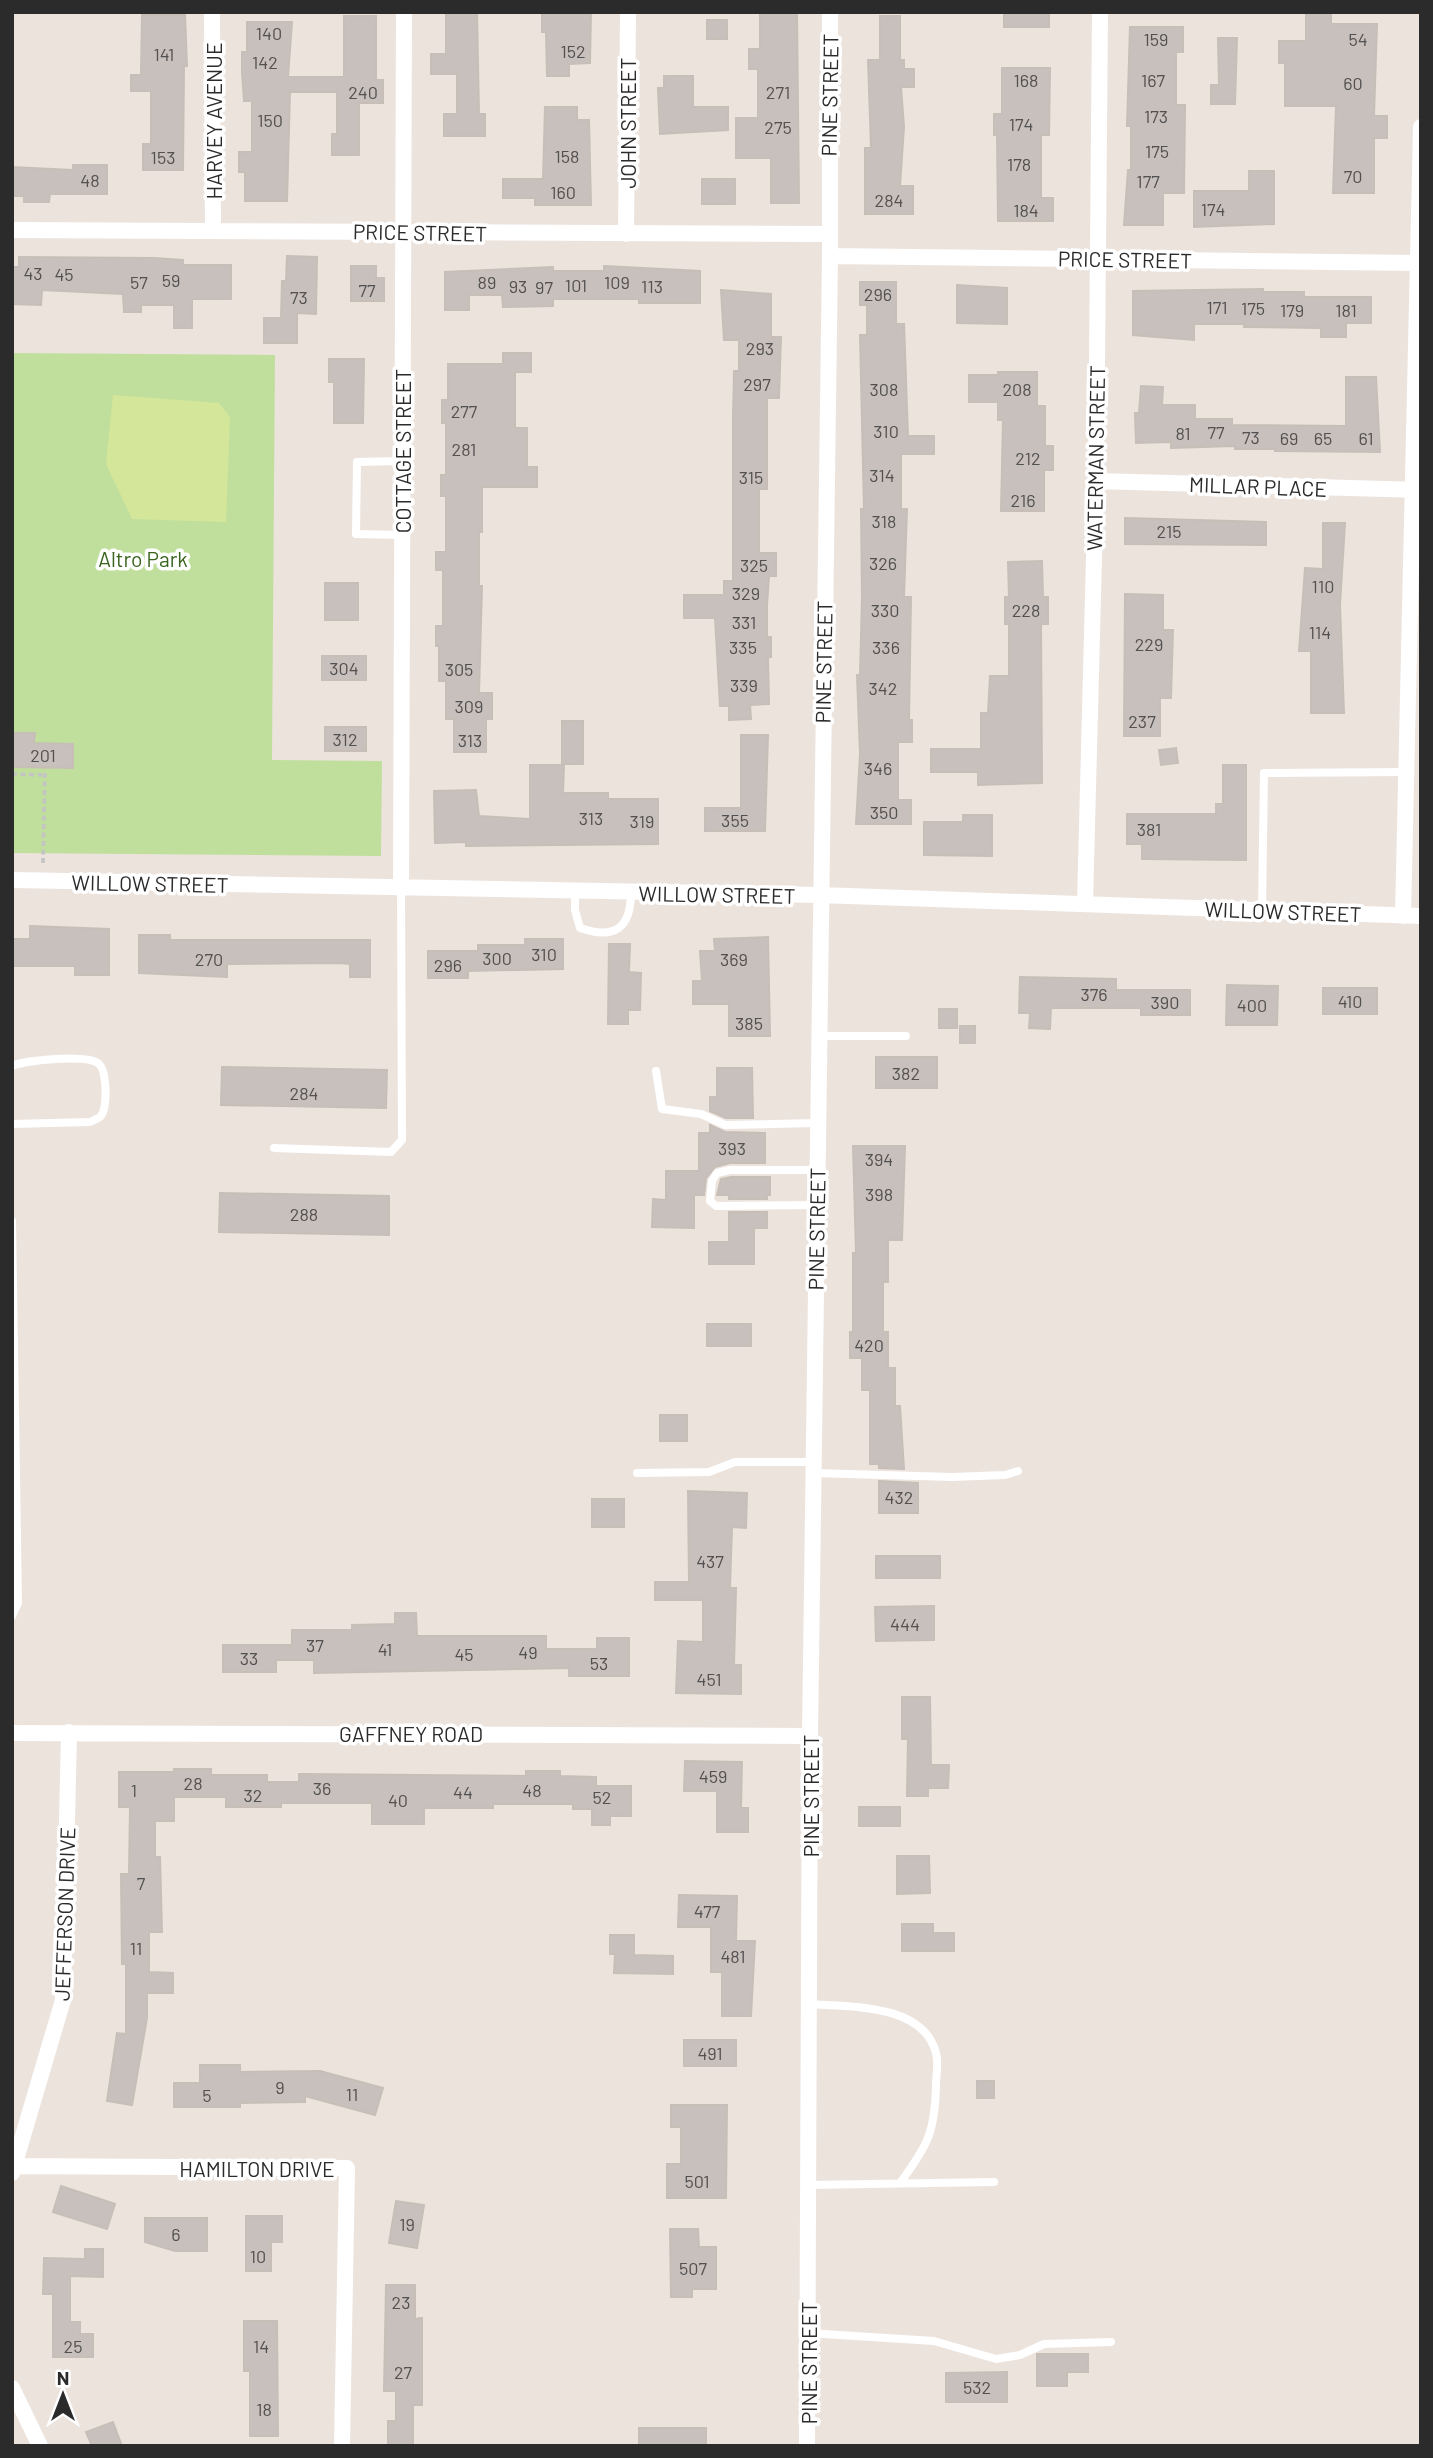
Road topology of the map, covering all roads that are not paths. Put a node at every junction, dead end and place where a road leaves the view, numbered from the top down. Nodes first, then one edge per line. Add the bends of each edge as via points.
1 (212, 12) edge
2 (404, 12) edge
3 (628, 12) edge
4 (830, 12) edge
5 (1100, 12) edge
6 (1421, 127) edge
7 (12, 230) edge
8 (213, 230) junction
9 (403, 232) junction
10 (626, 234) junction
11 (828, 234) junction
12 (830, 256) junction
13 (1097, 259) junction
14 (1419, 262) edge
15 (402, 461) junction
16 (1096, 481) junction
17 (1416, 490) edge
18 (402, 535) junction
19 (1406, 772) junction
20 (12, 880) edge
21 (401, 889) junction
22 (575, 892) junction
23 (631, 892) junction
24 (820, 895) junction
25 (1085, 903) junction
26 (1262, 910) junction
27 (1403, 916) junction
28 (1421, 916) edge
29 (818, 1036) junction
30 (906, 1036) dead end
31 (12, 1066) edge
32 (656, 1071) dead end
33 (817, 1123) junction
34 (12, 1124) edge
35 (274, 1149) dead end
36 (817, 1170) junction
37 (816, 1205) junction
38 (12, 1220) edge
39 (813, 1467) junction
40 (1018, 1471) dead end
41 (637, 1473) dead end
42 (12, 1616) edge
43 (69, 1732) junction
44 (12, 1733) edge
45 (810, 1735) junction
46 (809, 2004) junction
47 (13, 2170) edge
48 (993, 2182) dead end
49 (900, 2183) junction
50 (808, 2185) junction
51 (808, 2333) junction
52 (1111, 2342) dead end
53 (12, 2388) edge
54 (40, 2446) edge
55 (342, 2446) edge
56 (807, 2446) edge

1 - 8 street, HARVEY AVENUE
2 - 9 street, COTTAGE STREET
3 - 10 street, JOHN STREET
4 - 11 street, PINE STREET
5 - 13 street, WATERMAN STREET
6 - 14 street
7 - 8 street, PRICE STREET
8 - 9 street, PRICE STREET
9 - 10 street, PRICE STREET
9 - 15 street, COTTAGE STREET
10 - 11 street, PRICE STREET
11 - 12 street, PINE STREET
12 - 13 street, PRICE STREET
12 - 24 street, PINE STREET
13 - 14 street, PRICE STREET
13 - 16 street, WATERMAN STREET
14 - 17 street
15 - 18 street, COTTAGE STREET
15 - 18 lane via 357,462 356,534
16 - 17 street, MILLAR PLACE
16 - 25 street, WATERMAN STREET
17 - 19 street
18 - 21 street, COTTAGE STREET
19 - 26 lane via 1264,773
19 - 27 street
20 - 21 street, WILLOW STREET
21 - 22 street, WILLOW STREET
21 - 35 lane via 402,1140 391,1152
22 - 23 street, WILLOW STREET
22 - 23 lane via 580,928 590,931 623,927 631,911
23 - 24 street, WILLOW STREET
24 - 25 street, WILLOW STREET
24 - 29 street, PINE STREET
25 - 26 street, WILLOW STREET
26 - 27 street, WILLOW STREET
27 - 28 street, WILLOW STREET
29 - 30 lane
29 - 33 street, PINE STREET
31 - 34 lane via 23,1061 88,1059 100,1064 104,1111 90,1122
32 - 33 lane via 662,1109 701,1114 725,1125
33 - 36 street, PINE STREET
36 - 37 street, PINE STREET
36 - 37 lane via 716,1173 710,1201 716,1206
37 - 39 street, PINE STREET
38 - 42 lane via 18,1603
39 - 40 lane via 952,1476
39 - 41 lane via 735,1462 709,1472
39 - 45 street, PINE STREET
43 - 44 street, GAFFNEY ROAD
43 - 45 street, GAFFNEY ROAD
43 - 47 street, JEFFERSON DRIVE via 63,2000
45 - 46 street, PINE STREET
46 - 49 lane via 878,2010 902,2017 926,2032 937,2054 935,2122 920,2156
46 - 50 street, PINE STREET
47 - 55 street, HAMILTON DRIVE via 348,2168
48 - 49 lane
49 - 50 lane
50 - 51 street, PINE STREET
51 - 52 lane via 934,2341 996,2359 1044,2344
51 - 56 street, PINE STREET
53 - 54 street

